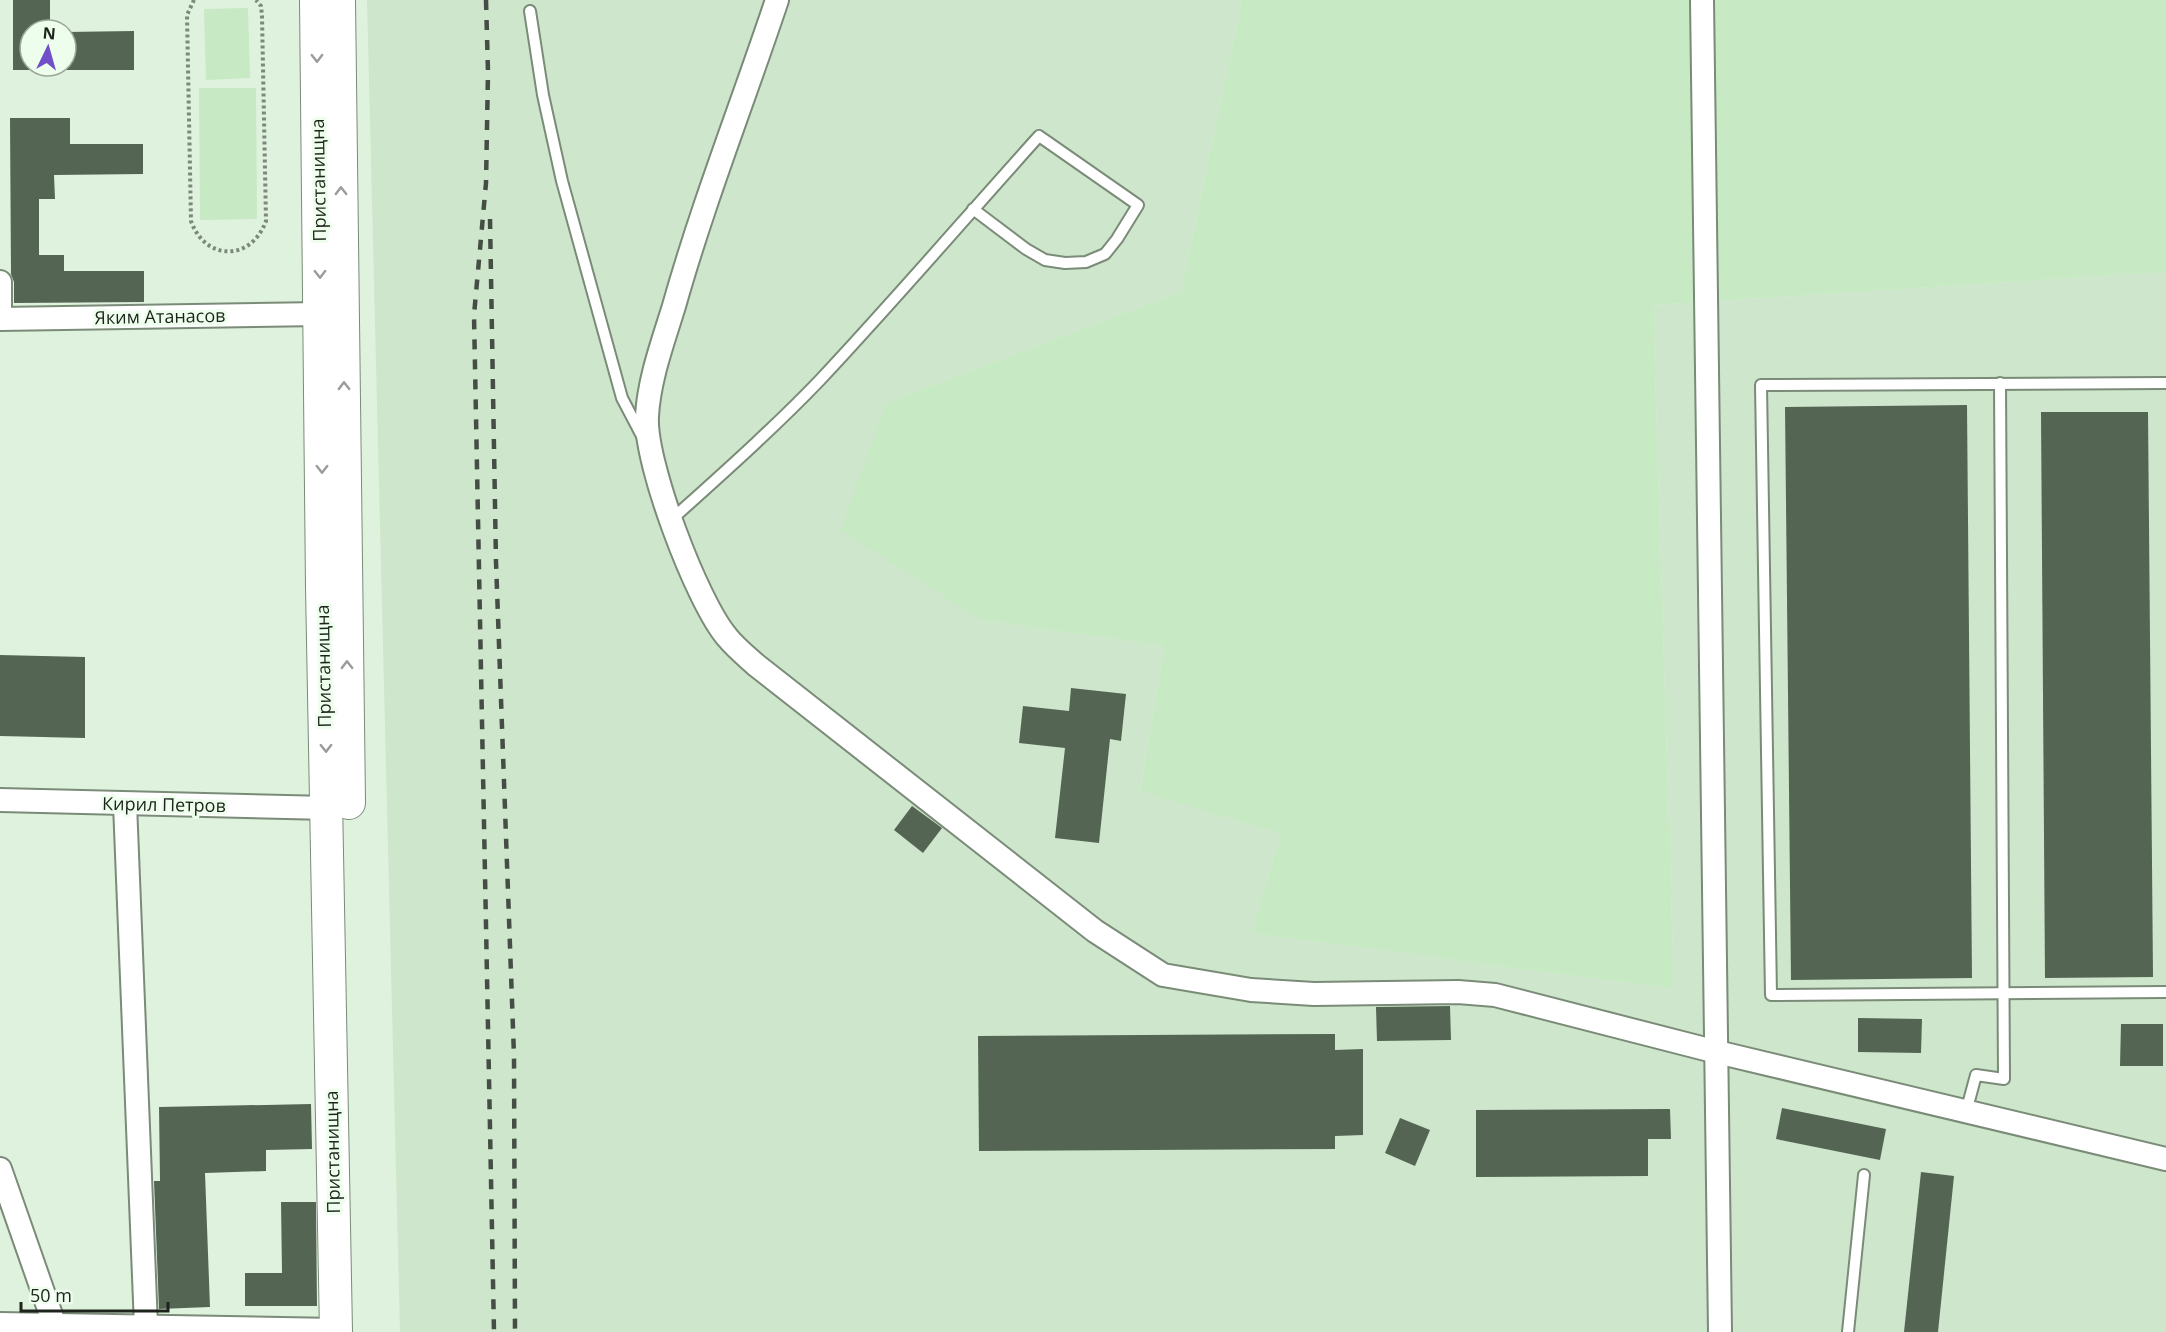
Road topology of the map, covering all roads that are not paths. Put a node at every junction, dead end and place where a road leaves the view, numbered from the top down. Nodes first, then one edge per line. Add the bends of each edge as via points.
1 (316, 0) edge
2 (339, 0) edge
3 (777, 0) edge
4 (1702, 0) edge
5 (530, 11) dead end
6 (973, 209) junction
7 (0, 282) edge
8 (321, 314) junction
9 (0, 319) edge
10 (2000, 383) junction
11 (2166, 383) edge
12 (649, 450) junction
13 (671, 520) junction
14 (0, 800) edge
15 (125, 804) junction
16 (328, 808) junction
17 (2166, 992) edge
18 (2003, 993) junction
19 (1717, 1052) junction
20 (1966, 1112) junction
21 (2166, 1159) edge
22 (0, 1169) edge
23 (1864, 1175) dead end
24 (0, 1324) edge
25 (146, 1326) junction
26 (56, 1328) edge
27 (343, 1331) edge
28 (1720, 1332) edge
29 (1848, 1332) edge

1 -> 8 main road, Пристанищна
27 -> 2 main road, Пристанищна
3 - 12 street via 685,265 654,376 646,418
4 - 19 street
5 - 12 lane via 545,105 593,298 622,398
6 - 6 lane via 1026,249 1045,260 1065,263 1086,262 1105,254 1137,205 1039,136
6 - 13 lane via 820,380
7 - 9 street
8 - 9 street, Яким Атанасов
8 -> 16 main road, Пристанищна
10 - 11 lane
10 - 18 lane
10 - 18 lane via 1761,385 1771,995
12 - 13 street
13 - 19 street via 706,605 726,636 756,665 1095,931 1164,975 1251,990 1314,994 1495,995
14 - 15 street, Кирил Петров
15 - 16 street, Кирил Петров
15 - 25 street
16 - 27 main road, Пристанищна
17 - 18 lane
18 - 20 lane via 2004,1079 1976,1075
19 - 20 street
19 - 28 street
20 - 21 street
22 - 26 street
23 - 29 lane
24 - 26 street
25 - 26 street
25 - 27 street

